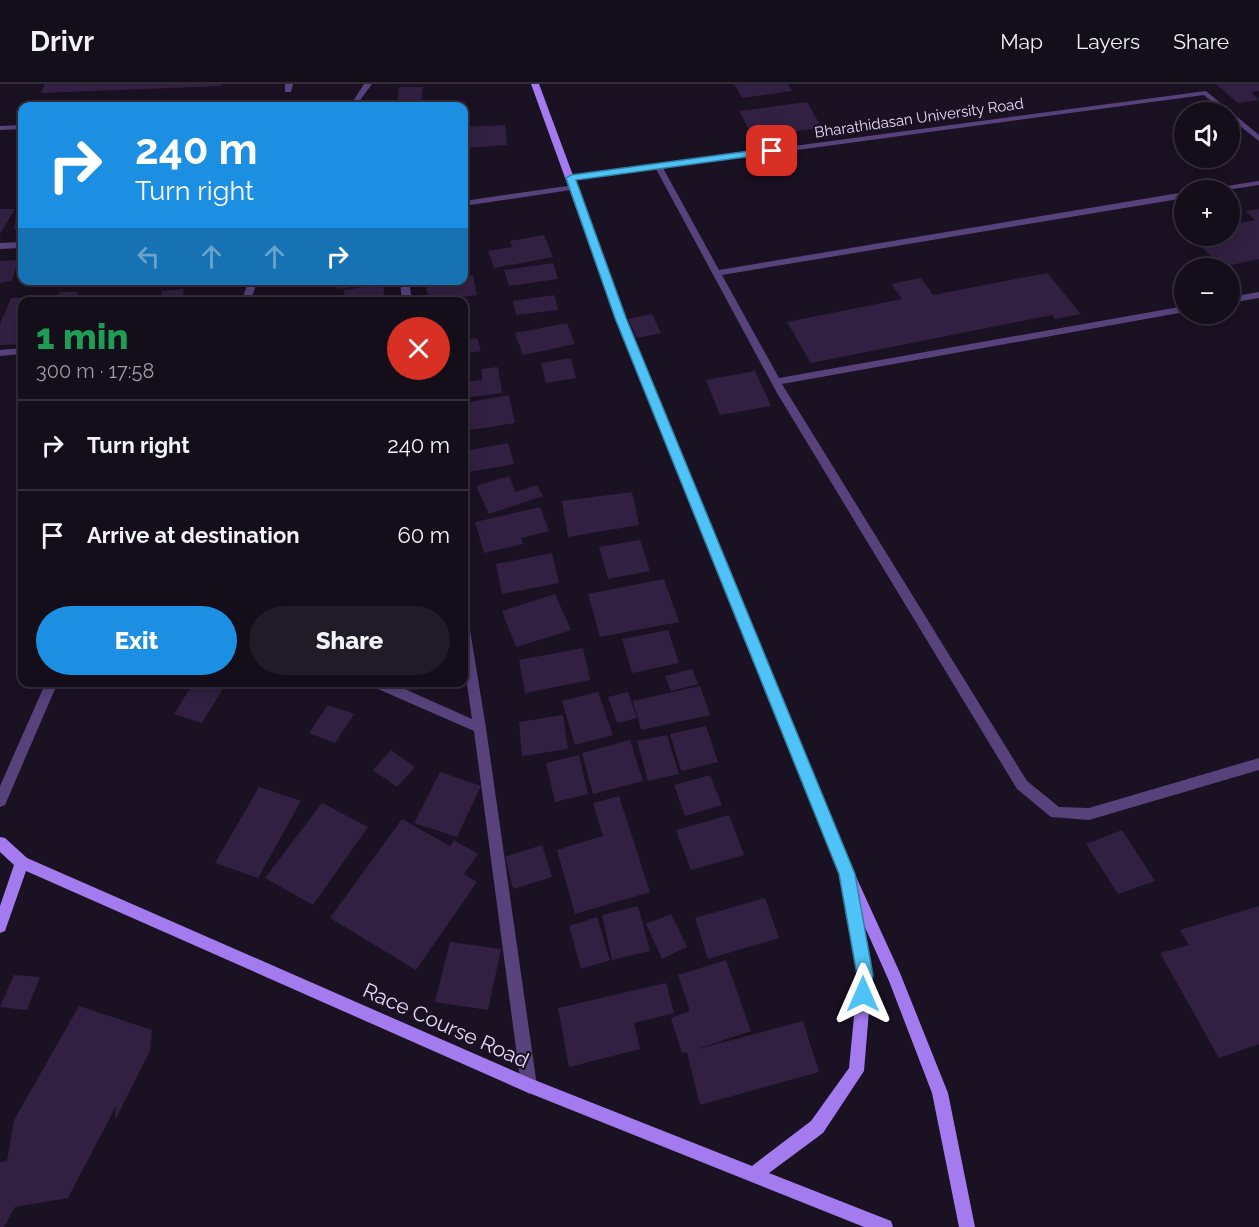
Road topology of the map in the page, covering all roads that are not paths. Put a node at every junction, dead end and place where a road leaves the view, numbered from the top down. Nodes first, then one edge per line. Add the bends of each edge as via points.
1 (368, 84) edge
2 (535, 84) edge
3 (356, 102) edge
4 (1216, 102) edge
5 (1240, 123) edge
6 (18, 127) edge
7 (0, 128) edge
8 (1259, 139) edge
9 (658, 166) junction
10 (572, 182) junction
11 (1259, 183) edge
12 (1240, 186) edge
13 (1174, 197) edge
14 (468, 203) edge
15 (18, 245) edge
16 (0, 246) edge
17 (716, 273) junction
18 (1259, 295) edge
19 (1240, 298) edge
20 (1174, 311) edge
21 (18, 351) edge
22 (0, 353) edge
23 (776, 382) junction
24 (468, 654) edge
25 (50, 687) edge
26 (386, 687) edge
27 (480, 728) junction
28 (1259, 764) edge
29 (0, 801) edge
30 (0, 843) edge
31 (22, 863) junction
32 (847, 874) junction
33 (0, 926) edge
34 (529, 1086) junction
35 (753, 1175) junction
36 (885, 1227) edge
37 (967, 1227) edge

1 - 3 street
2 - 10 main road
4 - 9 street, Bharathidasan University Road via 1206,93
5 - 8 street, Bharathidasan University Road
6 - 7 street
9 - 10 street, Bharathidasan University Road
9 - 17 street
10 - 14 street, Bharathidasan University Road
10 - 32 main road via 621,318
11 - 12 street
13 - 17 street
15 - 16 street
17 - 23 street
18 - 19 street
20 - 23 street
21 - 22 street
23 - 28 street via 1022,785 1056,813 1089,814
24 - 27 street
25 - 29 street
26 - 27 street
27 - 34 street
30 - 31 main road, Race Course Road
31 - 33 main road
31 - 34 main road, Race Course Road
32 - 35 main road via 865,975 856,1071 817,1127
32 - 37 main road via 895,978 940,1093
34 - 35 main road, Race Course Road
35 - 36 main road, Race Course Road

